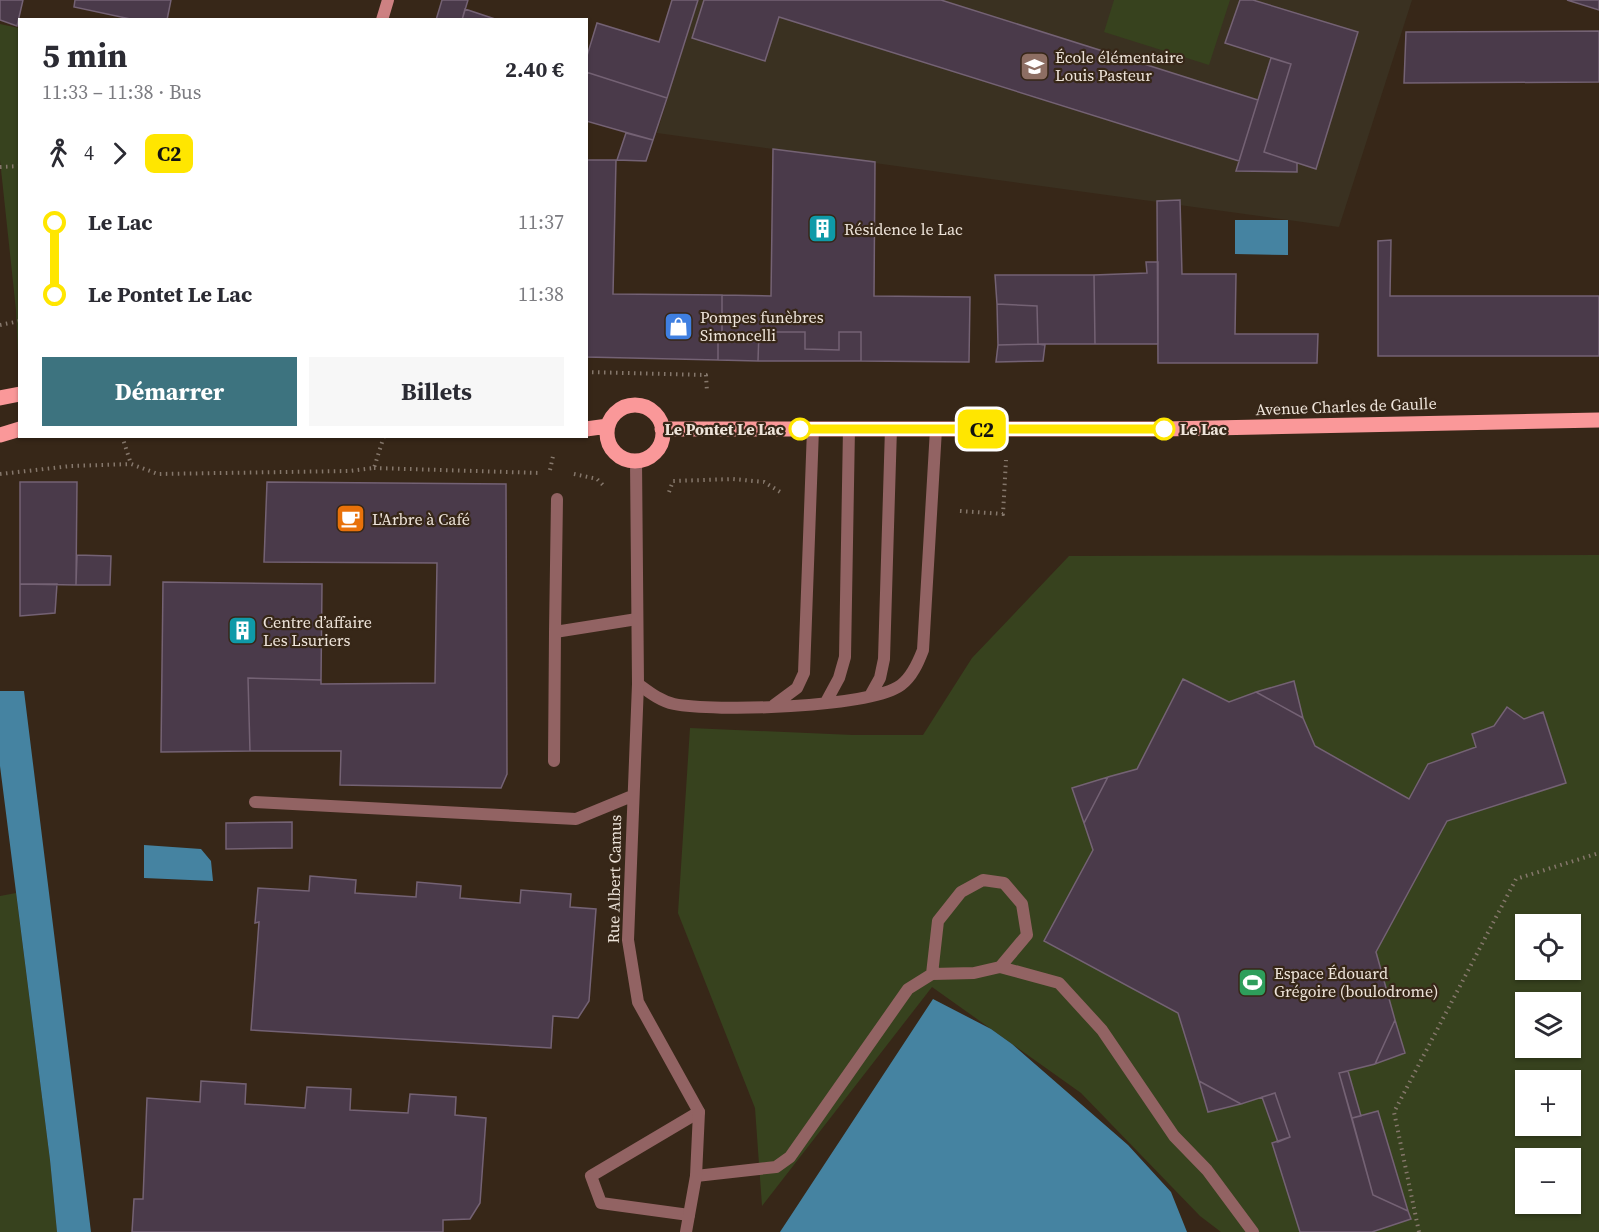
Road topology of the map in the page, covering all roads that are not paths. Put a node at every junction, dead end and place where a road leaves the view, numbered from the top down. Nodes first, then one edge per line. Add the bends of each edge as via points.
1 (388, 0) edge
2 (383, 18) edge
3 (18, 394) edge
4 (0, 398) edge
5 (1599, 420) edge
6 (608, 426) junction
7 (849, 428) junction
8 (891, 428) junction
9 (588, 429) edge
10 (662, 429) junction
11 (813, 429) junction
12 (936, 429) junction
13 (18, 430) edge
14 (0, 435) edge
15 (636, 461) junction
16 (557, 499) dead end
17 (637, 619) junction
18 (555, 632) junction
19 (638, 684) junction
20 (870, 696) junction
21 (826, 702) junction
22 (774, 705) junction
23 (554, 761) dead end
24 (632, 796) junction
25 (255, 802) dead end
26 (1000, 967) junction
27 (932, 974) junction
28 (699, 1112) junction
29 (696, 1176) junction
30 (689, 1215) junction
31 (686, 1232) edge
32 (1253, 1232) edge

1 - 2 main road
3 - 4 main road
5 - 12 main road, Avenue Charles de Gaulle via 1164,429
6 - 9 main road
6 - 10 main road via 613,415 636,405 657,417
6 - 15 main road via 607,439 613,451
7 - 8 main road, Avenue Charles de Gaulle
7 - 11 main road, Avenue Charles de Gaulle
7 - 21 street via 845,657
8 - 12 main road, Avenue Charles de Gaulle
8 - 20 street via 884,659
10 - 11 main road, Avenue Charles de Gaulle
10 - 15 main road via 662,441 656,451
11 - 22 street via 804,672 797,688
12 - 20 street via 923,651 901,685
13 - 14 main road
15 - 17 street, Rue Albert Camus
16 - 18 street
17 - 18 street
17 - 19 street, Rue Albert Camus
18 - 23 street
19 - 22 street via 672,704 707,708
19 - 24 street, Rue Albert Camus
20 - 21 street
21 - 22 street
24 - 25 street, Rue Albert Camus via 576,819
24 - 28 street, Rue Albert Camus via 628,940 638,1002
26 - 27 street via 974,973
26 - 27 street via 1027,935 1022,903 1004,883 983,880 961,892 939,921
26 - 32 street via 1059,983 1102,1030 1174,1136 1207,1170
27 - 29 street via 908,989 790,1157 776,1167
28 - 29 street
28 - 30 street via 591,1176 601,1203
29 - 30 street
30 - 31 street

